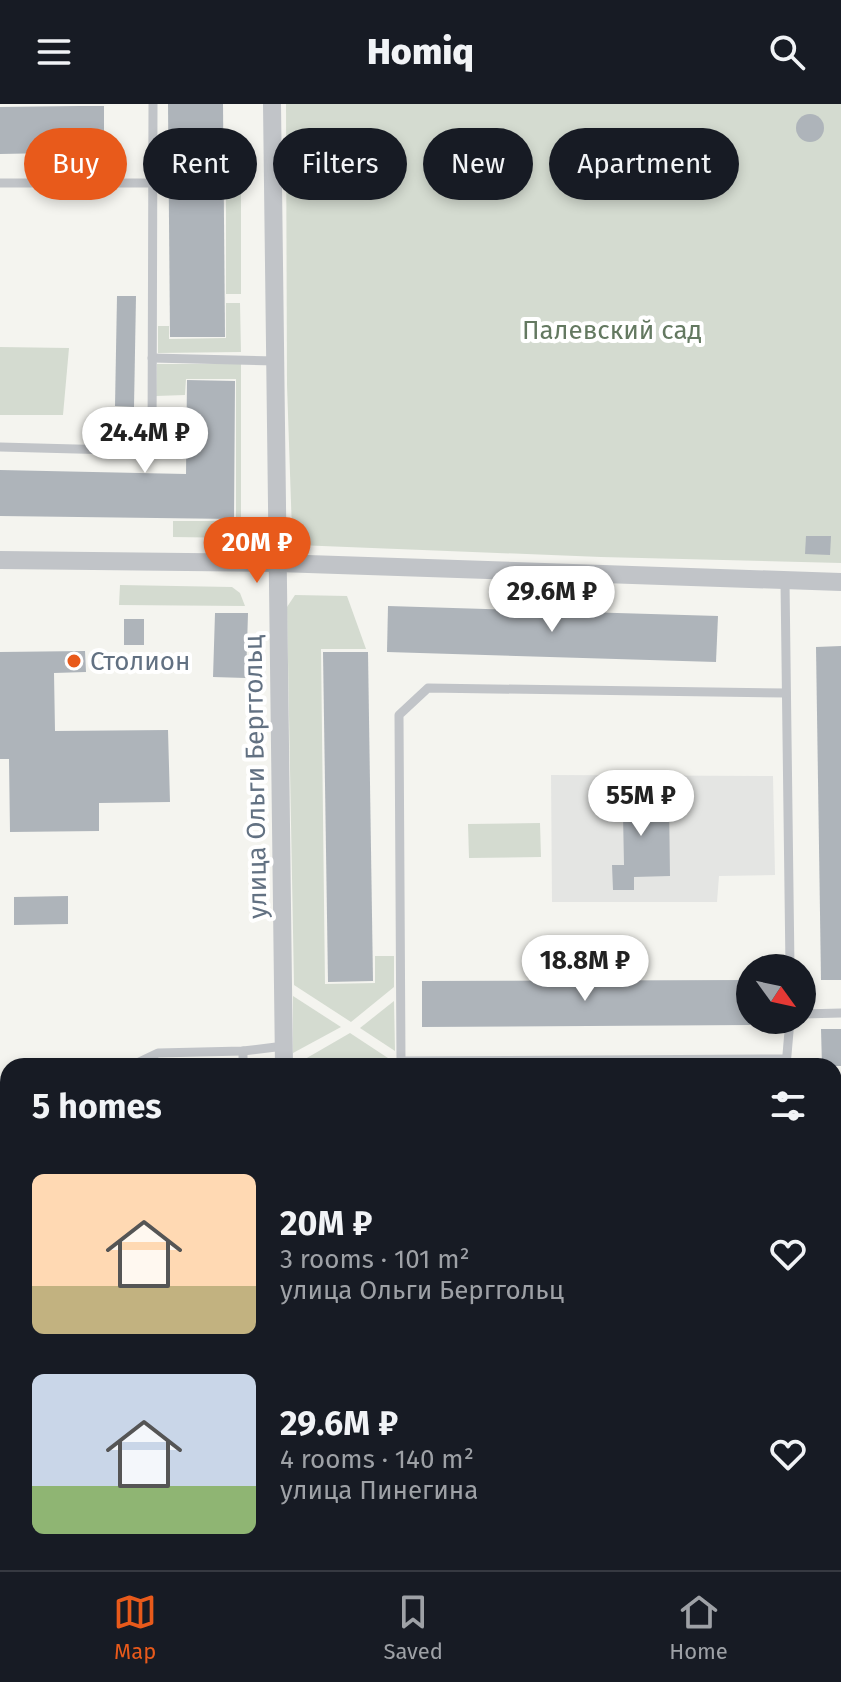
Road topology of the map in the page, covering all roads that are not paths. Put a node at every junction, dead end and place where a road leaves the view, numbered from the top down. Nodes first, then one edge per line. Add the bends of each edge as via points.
1 (153, 104) edge
2 (272, 104) edge
3 (153, 128) edge
4 (0, 183) edge
5 (143, 183) edge
6 (153, 200) edge
7 (152, 358) junction
8 (275, 361) junction
9 (0, 447) edge
10 (0, 560) edge
11 (278, 563) junction
12 (785, 581) junction
13 (841, 582) edge
14 (786, 693) junction
15 (790, 954) edge
16 (841, 1013) edge
17 (816, 1014) edge
18 (789, 1034) edge
19 (284, 1046) junction
20 (243, 1051) junction
21 (148, 1058) edge
22 (243, 1058) edge
23 (284, 1058) edge
24 (401, 1058) edge
25 (786, 1058) edge

1 - 3 lane
2 - 8 street, улица Ольги Берггольц
4 - 5 lane
6 - 7 lane
7 - 8 lane
7 - 9 lane via 152,451
8 - 11 street, улица Ольги Берггольц
10 - 11 street
11 - 12 street
11 - 19 street, улица Ольги Берггольц
12 - 13 street
12 - 14 lane
14 - 15 lane
14 - 24 lane via 428,688 399,715
16 - 17 lane
18 - 25 lane
19 - 20 lane
19 - 23 street, улица Ольги Берггольц
20 - 21 lane via 158,1053
20 - 22 lane

